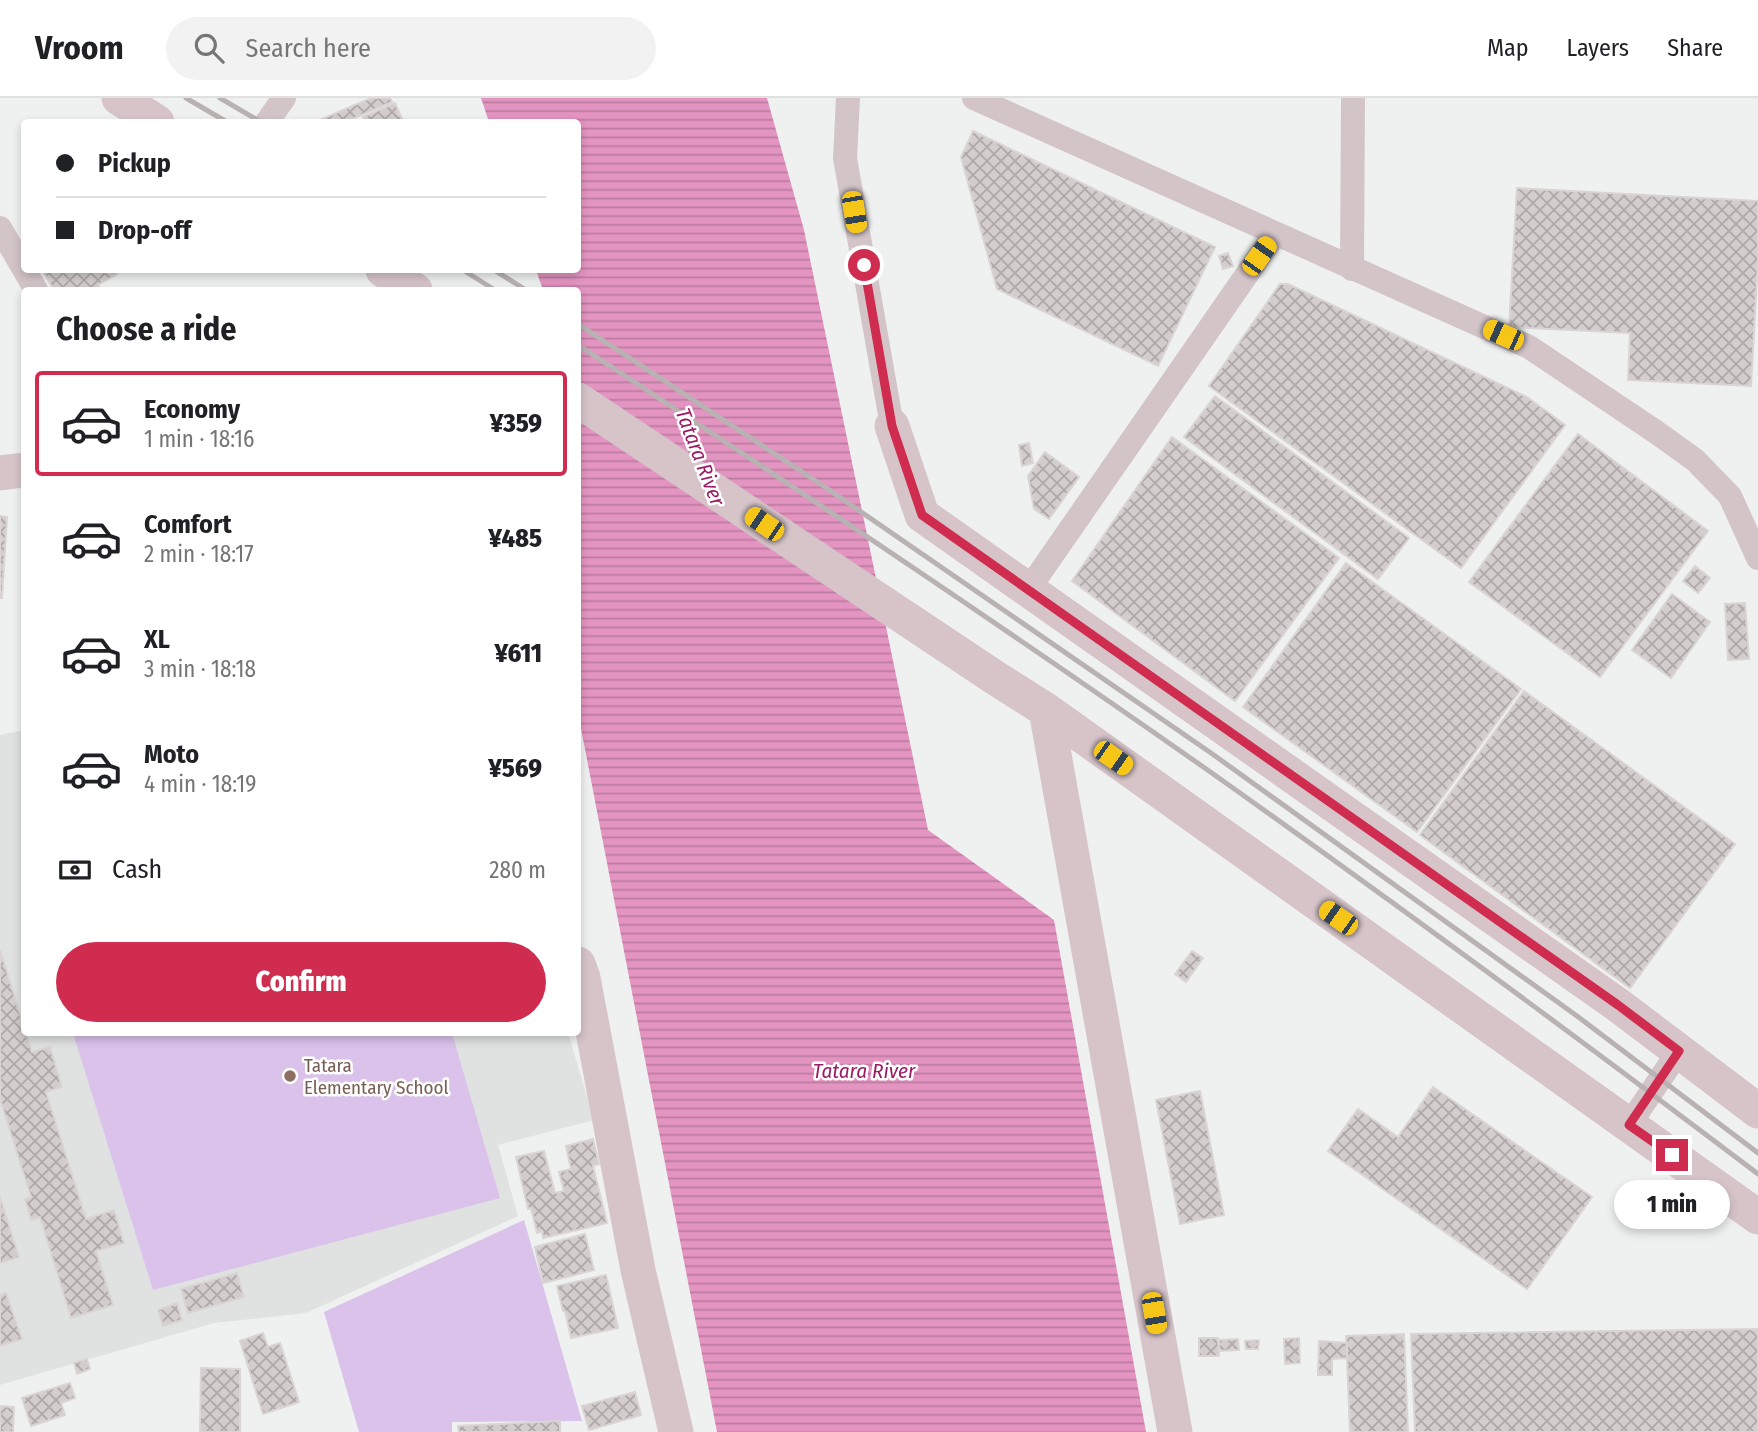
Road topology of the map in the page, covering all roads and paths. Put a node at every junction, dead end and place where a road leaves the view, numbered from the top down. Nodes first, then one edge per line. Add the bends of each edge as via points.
1 (119, 98) edge
2 (284, 98) edge
3 (848, 98) edge
4 (974, 98) edge
5 (1353, 98) edge
6 (152, 119) edge
7 (269, 119) edge
8 (0, 228) edge
9 (1275, 234) junction
10 (21, 264) edge
11 (1352, 269) junction
12 (388, 273) edge
13 (410, 287) edge
14 (581, 402) edge
15 (892, 426) joint
16 (21, 470) edge
17 (0, 473) edge
18 (1758, 558) edge
19 (1028, 590) junction
20 (1046, 710) junction
21 (581, 972) edge
22 (1679, 1051) junction
23 (1758, 1111) edge
24 (1629, 1125) junction
25 (1758, 1217) edge
26 (676, 1432) edge
27 (1175, 1432) edge

1 - 6 street
2 - 7 street
3 - 15 street via 845,158
4 - 9 street
5 - 11 street
8 - 10 street
9 - 11 street
9 - 19 street
11 - 18 street via 1528,347 1656,432 1695,460 1730,496
12 - 13 street
14 - 20 street
15 - 19 street via 922,515
16 - 17 street
19 - 22 street
20 - 24 street
20 - 27 street
21 - 26 street via 638,1270
22 - 23 street
22 - 24 street
24 - 25 street

